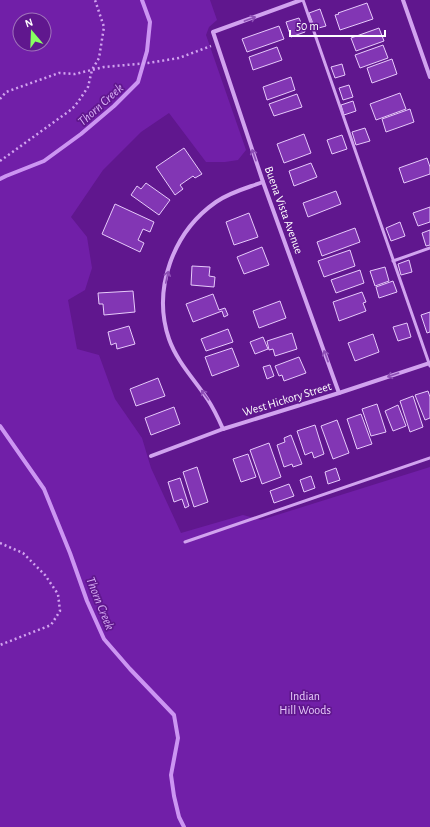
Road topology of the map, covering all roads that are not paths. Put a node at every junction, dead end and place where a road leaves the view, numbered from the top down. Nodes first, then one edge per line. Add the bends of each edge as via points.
1 (302, 0) edge
2 (403, 0) edge
3 (430, 77) edge
4 (263, 182) junction
5 (430, 248) edge
6 (393, 261) junction
7 (430, 364) edge
8 (339, 393) junction
9 (223, 430) junction
10 (150, 456) dead end
11 (430, 458) edge
12 (185, 542) dead end

4 -> 1 street, Buena Vista Avenue via 213,32
1 - 6 lane
2 - 3 street
8 -> 4 street, Buena Vista Avenue
9 -> 4 street via 209,401 178,356 170,339 164,319 163,291 170,260 192,225 216,202 234,192
5 - 6 lane
6 - 7 lane
7 -> 8 street, West Hickory Street
8 - 9 street, West Hickory Street
9 - 10 street, West Hickory Street
11 - 12 lane

